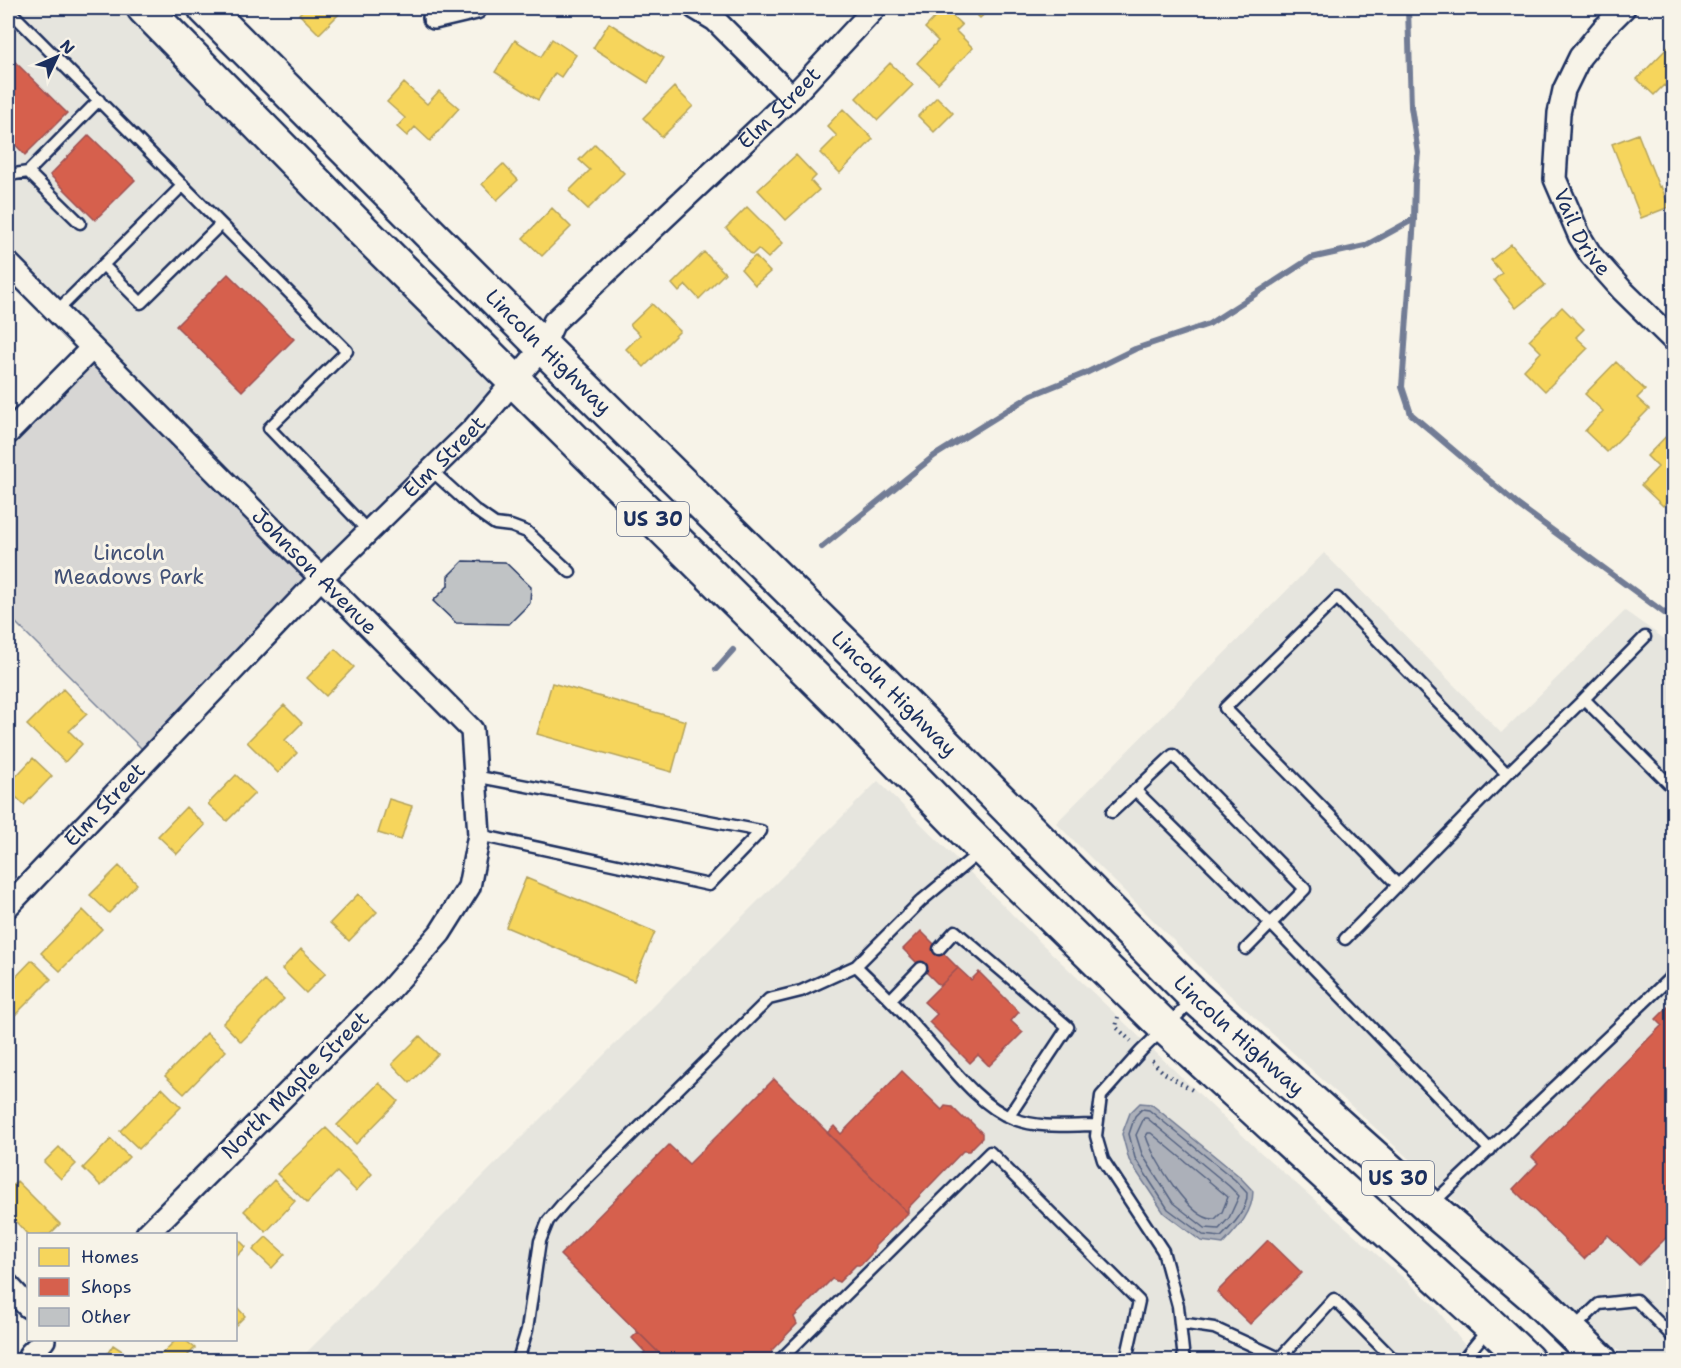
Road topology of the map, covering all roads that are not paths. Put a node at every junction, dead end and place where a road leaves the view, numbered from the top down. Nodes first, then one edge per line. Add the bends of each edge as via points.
1 (144, 8) edge
2 (205, 8) edge
3 (477, 8) edge
4 (695, 8) edge
5 (875, 8) edge
6 (1624, 8) edge
7 (8, 9) edge
8 (434, 18) dead end
9 (792, 97) junction
10 (99, 100) junction
11 (28, 172) junction
12 (8, 175) edge
13 (183, 184) junction
14 (80, 223) dead end
15 (221, 224) junction
16 (8, 263) edge
17 (103, 265) junction
18 (56, 312) junction
19 (1674, 341) edge
20 (543, 347) junction
21 (92, 348) junction
22 (513, 381) junction
23 (8, 433) edge
24 (431, 470) junction
25 (368, 531) junction
26 (570, 572) dead end
27 (321, 578) junction
28 (1645, 637) dead end
29 (1584, 699) junction
30 (1508, 774) junction
31 (474, 776) junction
32 (1674, 789) edge
33 (1135, 790) junction
34 (1112, 812) dead end
35 (479, 836) junction
36 (983, 849) junction
37 (1398, 885) junction
38 (8, 906) edge
39 (1270, 923) junction
40 (440, 933) joint
41 (1345, 939) dead end
42 (1246, 948) dead end
43 (939, 949) dead end
44 (856, 966) junction
45 (921, 968) dead end
46 (1674, 974) edge
47 (1196, 998) junction
48 (891, 999) junction
49 (1165, 1027) junction
50 (1009, 1116) junction
51 (1096, 1125) junction
52 (1490, 1150) junction
53 (1430, 1206) junction
54 (148, 1233) edge
55 (8, 1285) edge
56 (27, 1306) edge
57 (1180, 1323) junction
58 (1491, 1326) junction
59 (1570, 1332) junction
60 (1674, 1338) edge
61 (43, 1341) edge
62 (1282, 1359) edge
63 (28, 1360) edge
64 (518, 1360) edge
65 (780, 1360) edge
66 (1126, 1360) edge
67 (1184, 1360) edge
68 (1394, 1360) edge
69 (1463, 1360) edge
70 (1527, 1360) edge
71 (1600, 1360) edge

1 - 22 main road, Lincoln Highway / US 30
2 - 20 main road, Lincoln Highway / US 30
3 - 8 street
4 - 9 street via 715,20
5 - 9 street, Elm Street
6 - 19 street, Vail Drive via 1580,57 1564,90 1555,179 1591,255
7 - 10 lane
9 - 20 street, Elm Street via 554,322
10 - 11 lane
10 - 13 lane
11 - 12 lane
11 - 14 lane
13 - 15 lane
13 - 17 lane
15 - 17 lane via 141,303
15 - 25 lane via 347,351 269,428
16 - 18 street, Johnson Avenue
17 - 18 lane
18 - 21 street, Johnson Avenue
20 - 22 street, Elm Street
20 - 47 main road, Lincoln Highway / US 30
21 - 23 street
21 - 27 street, Johnson Avenue
22 - 24 street, Elm Street via 474,428
22 - 36 main road, Lincoln Highway / US 30
24 - 25 street, Elm Street
24 - 26 lane via 495,524 527,532
25 - 27 street, Elm Street
27 - 31 street, Johnson Avenue via 472,730
27 - 38 street, Elm Street
28 - 29 lane
29 - 30 lane
29 - 32 lane
30 - 37 lane
30 - 37 lane via 1337,598 1225,708
31 - 35 street, Johnson Avenue
31 - 35 lane via 761,831 709,885
33 - 34 lane
33 - 39 lane
33 - 39 lane via 1173,755 1305,889
35 - 40 street, Johnson Avenue via 469,887
36 - 44 lane via 921,900
36 - 49 main road, Lincoln Highway / US 30
37 - 41 lane
39 - 42 lane
39 - 52 lane
40 - 54 street, North Maple Street via 389,991
43 - 50 lane via 955,931 1068,1027
44 - 48 lane
44 - 64 lane via 801,991 769,999 565,1201 548,1221 540,1241 527,1330
45 - 48 lane
46 - 52 lane
47 - 49 lane
47 - 53 main road, Lincoln Highway / US 30
48 - 50 lane via 973,1090
49 - 51 lane via 1101,1096
49 - 58 main road, Lincoln Highway / US 30
50 - 51 lane via 1042,1126
51 - 57 lane via 1103,1160 1163,1251
52 - 53 lane
53 - 59 main road, Lincoln Highway / US 30
55 - 56 street
57 - 62 lane via 1214,1328
57 - 67 lane
58 - 69 lane
58 - 70 main road, Lincoln Highway / US 30
59 - 60 lane via 1599,1304 1636,1300
59 - 71 main road, Lincoln Highway / US 30
61 - 63 street
62 - 68 lane via 1334,1299
65 - 66 lane via 990,1152 1139,1301

